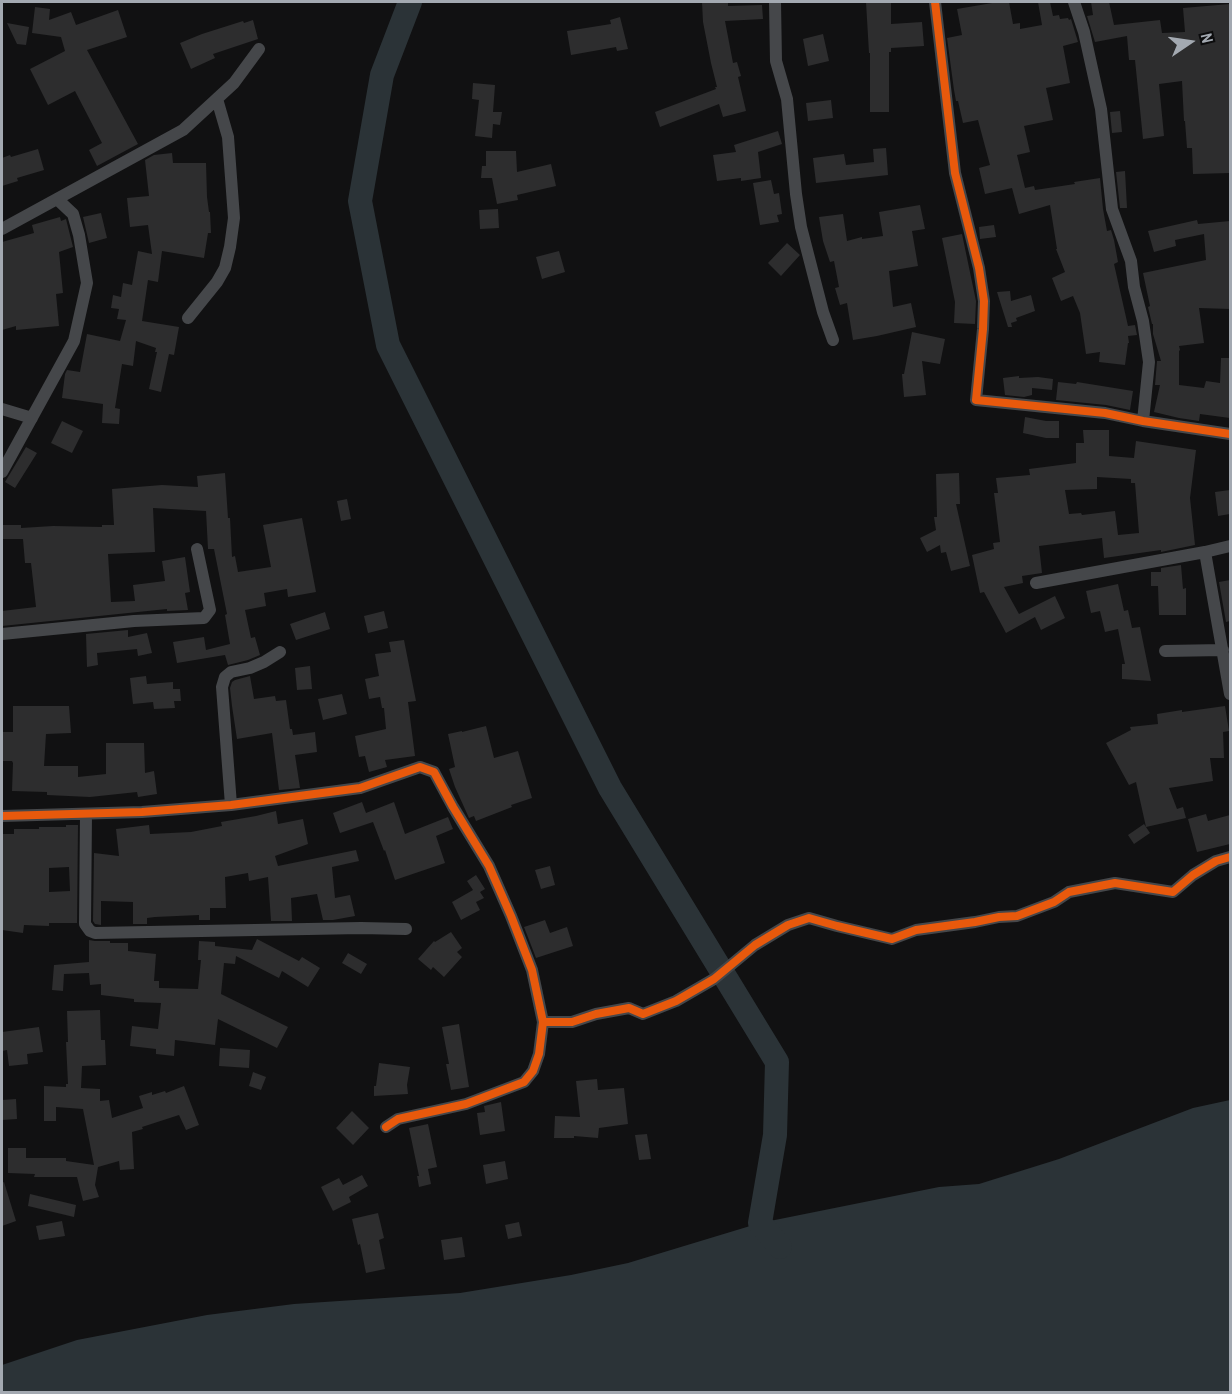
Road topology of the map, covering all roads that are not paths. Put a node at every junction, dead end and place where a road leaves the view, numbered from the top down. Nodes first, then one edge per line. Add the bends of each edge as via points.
1 (775, 2) edge
2 (935, 2) edge
3 (1074, 2) edge
4 (260, 49) dead end
5 (217, 99) junction
6 (57, 199) junction
7 (2, 229) edge
8 (189, 318) dead end
9 (833, 340) dead end
10 (2, 409) edge
11 (32, 418) junction
12 (1143, 421) junction
13 (1230, 434) edge
14 (2, 472) edge
15 (1230, 546) edge
16 (197, 549) dead end
17 (1204, 552) junction
18 (1036, 584) dead end
19 (2, 634) edge
20 (1222, 650) junction
21 (1165, 651) dead end
22 (280, 652) dead end
23 (1230, 694) edge
24 (231, 805) junction
25 (86, 814) junction
26 (2, 816) edge
27 (1230, 857) edge
28 (406, 929) dead end
29 (543, 1022) junction
30 (386, 1127) dead end

1 - 9 street via 776,62 787,99 801,227
2 - 12 street via 956,173 984,301 976,400 1105,413
3 - 12 street via 1101,109 1112,209 1131,261 1143,321 1149,362
4 - 5 street
5 - 6 street via 183,130
5 - 8 street via 228,137 234,218 225,268
6 - 7 street
6 - 11 street via 73,214 87,283 74,341
10 - 11 street
11 - 14 street
12 - 13 street
15 - 17 street
16 - 19 street via 210,610 204,618
17 - 18 street
17 - 20 street
20 - 21 street
20 - 23 street
22 - 24 street via 225,677 222,687
24 - 25 street
24 - 29 street via 360,788 420,767 434,772 489,866 511,916 532,970
25 - 26 street
25 - 28 street via 85,924 95,933
27 - 29 street via 1193,875 1173,892 1114,883 1069,892 1017,916 916,930 892,939 809,918 788,925 755,945 714,979 676,1001 643,1014 629,1008 572,1022
29 - 30 street via 539,1054 524,1082 466,1104 398,1119

